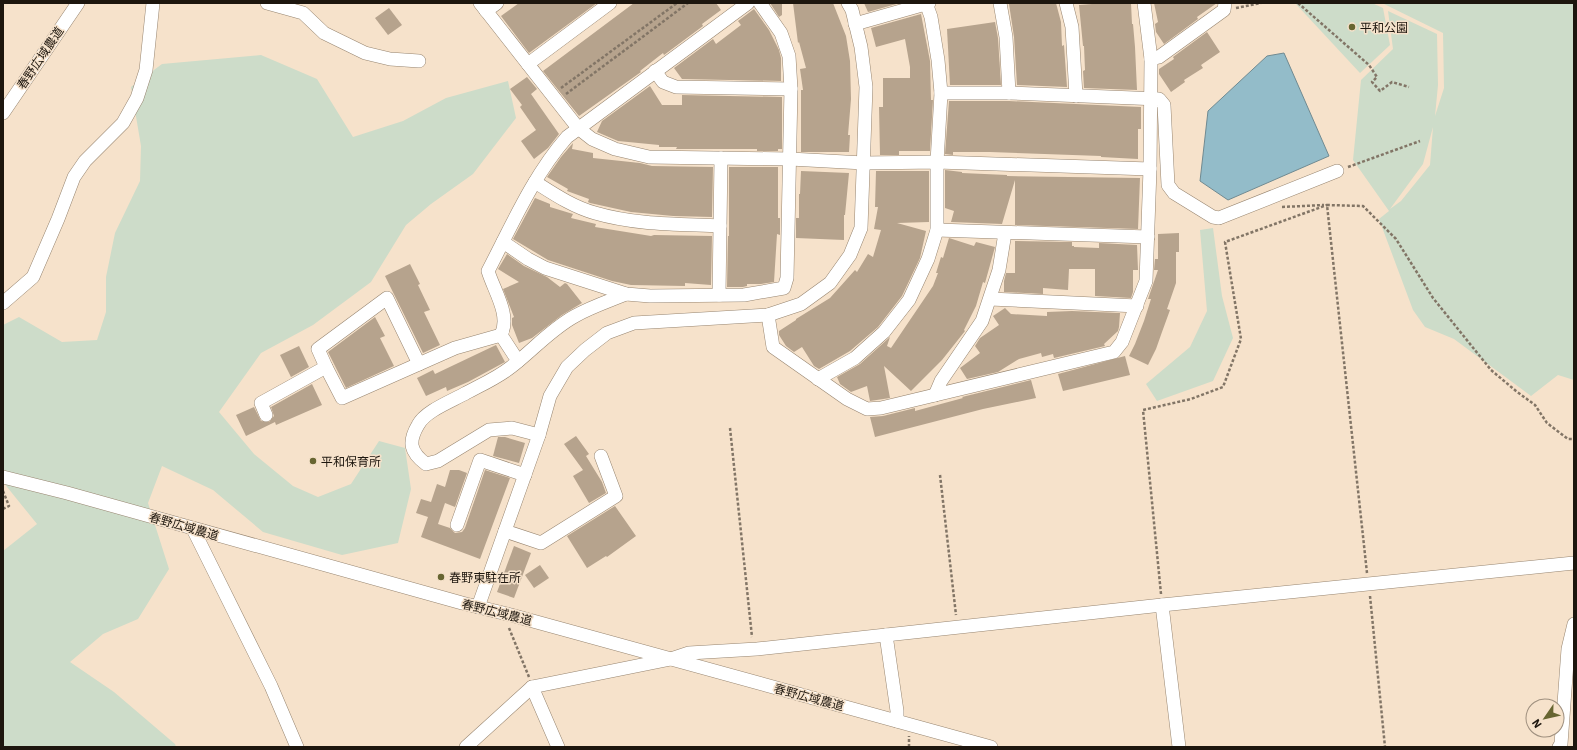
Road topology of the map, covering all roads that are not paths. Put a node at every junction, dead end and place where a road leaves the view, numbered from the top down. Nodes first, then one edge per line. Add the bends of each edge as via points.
1 (78, 3) edge
2 (153, 3) edge
3 (267, 3) edge
4 (497, 3) edge
5 (610, 3) edge
6 (748, 3) edge
7 (760, 3) edge
8 (848, 3) edge
9 (927, 3) edge
10 (1000, 3) edge
11 (1066, 3) edge
12 (1144, 3) edge
13 (483, 7) edge
14 (1224, 7) edge
15 (855, 24) junction
16 (1151, 59) junction
17 (419, 61) dead end
18 (528, 64) junction
19 (655, 71) junction
20 (791, 89) junction
21 (941, 93) junction
22 (1009, 93) junction
23 (1076, 96) junction
24 (1151, 99) junction
25 (5, 107) edge
26 (578, 128) junction
27 (721, 158) junction
28 (790, 159) junction
29 (864, 162) junction
30 (937, 162) junction
31 (1150, 169) junction
32 (1336, 171) road end
33 (535, 182) junction
34 (720, 226) junction
35 (937, 230) junction
36 (1005, 233) junction
37 (1148, 237) junction
38 (503, 242) junction
39 (626, 294) junction
40 (719, 295) junction
41 (990, 299) junction
42 (3, 303) edge
43 (1136, 306) junction
44 (768, 315) junction
45 (501, 335) junction
46 (518, 361) junction
47 (419, 364) junction
48 (326, 367) junction
49 (818, 379) junction
50 (935, 395) junction
51 (266, 415) dead end
52 (539, 435) junction
53 (600, 456) dead end
54 (525, 475) junction
55 (3, 477) edge
56 (457, 525) dead end
57 (193, 529) junction
58 (505, 531) junction
59 (1574, 563) edge
60 (1162, 605) junction
61 (478, 607) junction
62 (1574, 624) edge
63 (886, 635) junction
64 (1571, 653) edge
65 (671, 659) junction
66 (532, 687) junction
67 (897, 721) junction
68 (297, 747) edge
69 (466, 747) edge
70 (558, 747) edge
71 (991, 747) edge
72 (1179, 747) edge
73 (1559, 747) edge

1 - 25 street, 春野広域農道
2 - 42 street via 146,70 137,98 123,123 85,161 74,177 33,277
3 - 17 street via 303,13 324,33 365,53 390,59
4 - 13 street
5 - 18 street
6 - 19 street
7 - 20 street via 781,33 789,56
8 - 15 street
9 - 15 street
9 - 21 street via 938,60
10 - 22 street via 1006,37
11 - 23 street via 1072,27
12 - 16 street
13 - 18 street
14 - 16 street via 1159,57
15 - 29 street via 866,87
16 - 24 street
18 - 26 street
19 - 20 street via 663,82 676,87
19 - 26 street
20 - 28 street
21 - 22 street
21 - 30 street
22 - 23 street
23 - 24 street
24 - 31 street
24 - 32 street via 1159,99 1164,105 1168,185 1174,193 1212,217 1219,218
26 - 27 street via 592,139 615,149 650,157
26 - 33 street via 554,152
27 - 28 street
27 - 34 street
28 - 29 street
28 - 40 street via 787,278 784,288 744,295
29 - 30 street
29 - 44 street via 861,228 850,256 830,283 807,300
30 - 31 street
30 - 35 street
31 - 37 street
33 - 34 street via 560,198 594,213 639,223
33 - 38 street
34 - 40 street
35 - 36 street
35 - 49 street via 928,259 909,300 884,332 855,358
36 - 37 street
36 - 41 street via 999,270
37 - 43 street via 1146,281
38 - 39 street via 545,268
38 - 45 street via 488,271 503,311 505,328
39 - 40 street
39 - 46 street via 575,316 543,338
41 - 43 street
41 - 50 street via 982,321 941,381
43 - 50 street via 1122,342 1114,352
44 - 49 street via 773,347
44 - 52 street via 634,323 607,333 567,367 550,396
45 - 46 street
45 - 47 street via 455,348
46 - 52 street via 495,378 428,414 418,424 412,439 412,448 417,457 426,464 438,462 489,430 512,428
47 - 48 street via 342,398
47 - 48 street via 387,298 318,349
48 - 51 street via 261,403
49 - 50 street via 867,409
52 - 54 street
53 - 58 street via 616,496 541,543
54 - 56 street via 480,460
54 - 58 street
55 - 57 street, 春野広域農道
57 - 61 street, 春野広域農道
57 - 68 street via 271,686
58 - 61 street
59 - 60 street
60 - 63 street
60 - 72 street
61 - 65 street, 春野広域農道
62 - 64 street
63 - 65 street via 689,653
63 - 67 street
64 - 73 street
65 - 66 street
65 - 67 street, 春野広域農道
66 - 69 street
66 - 70 street
67 - 71 street, 春野広域農道

